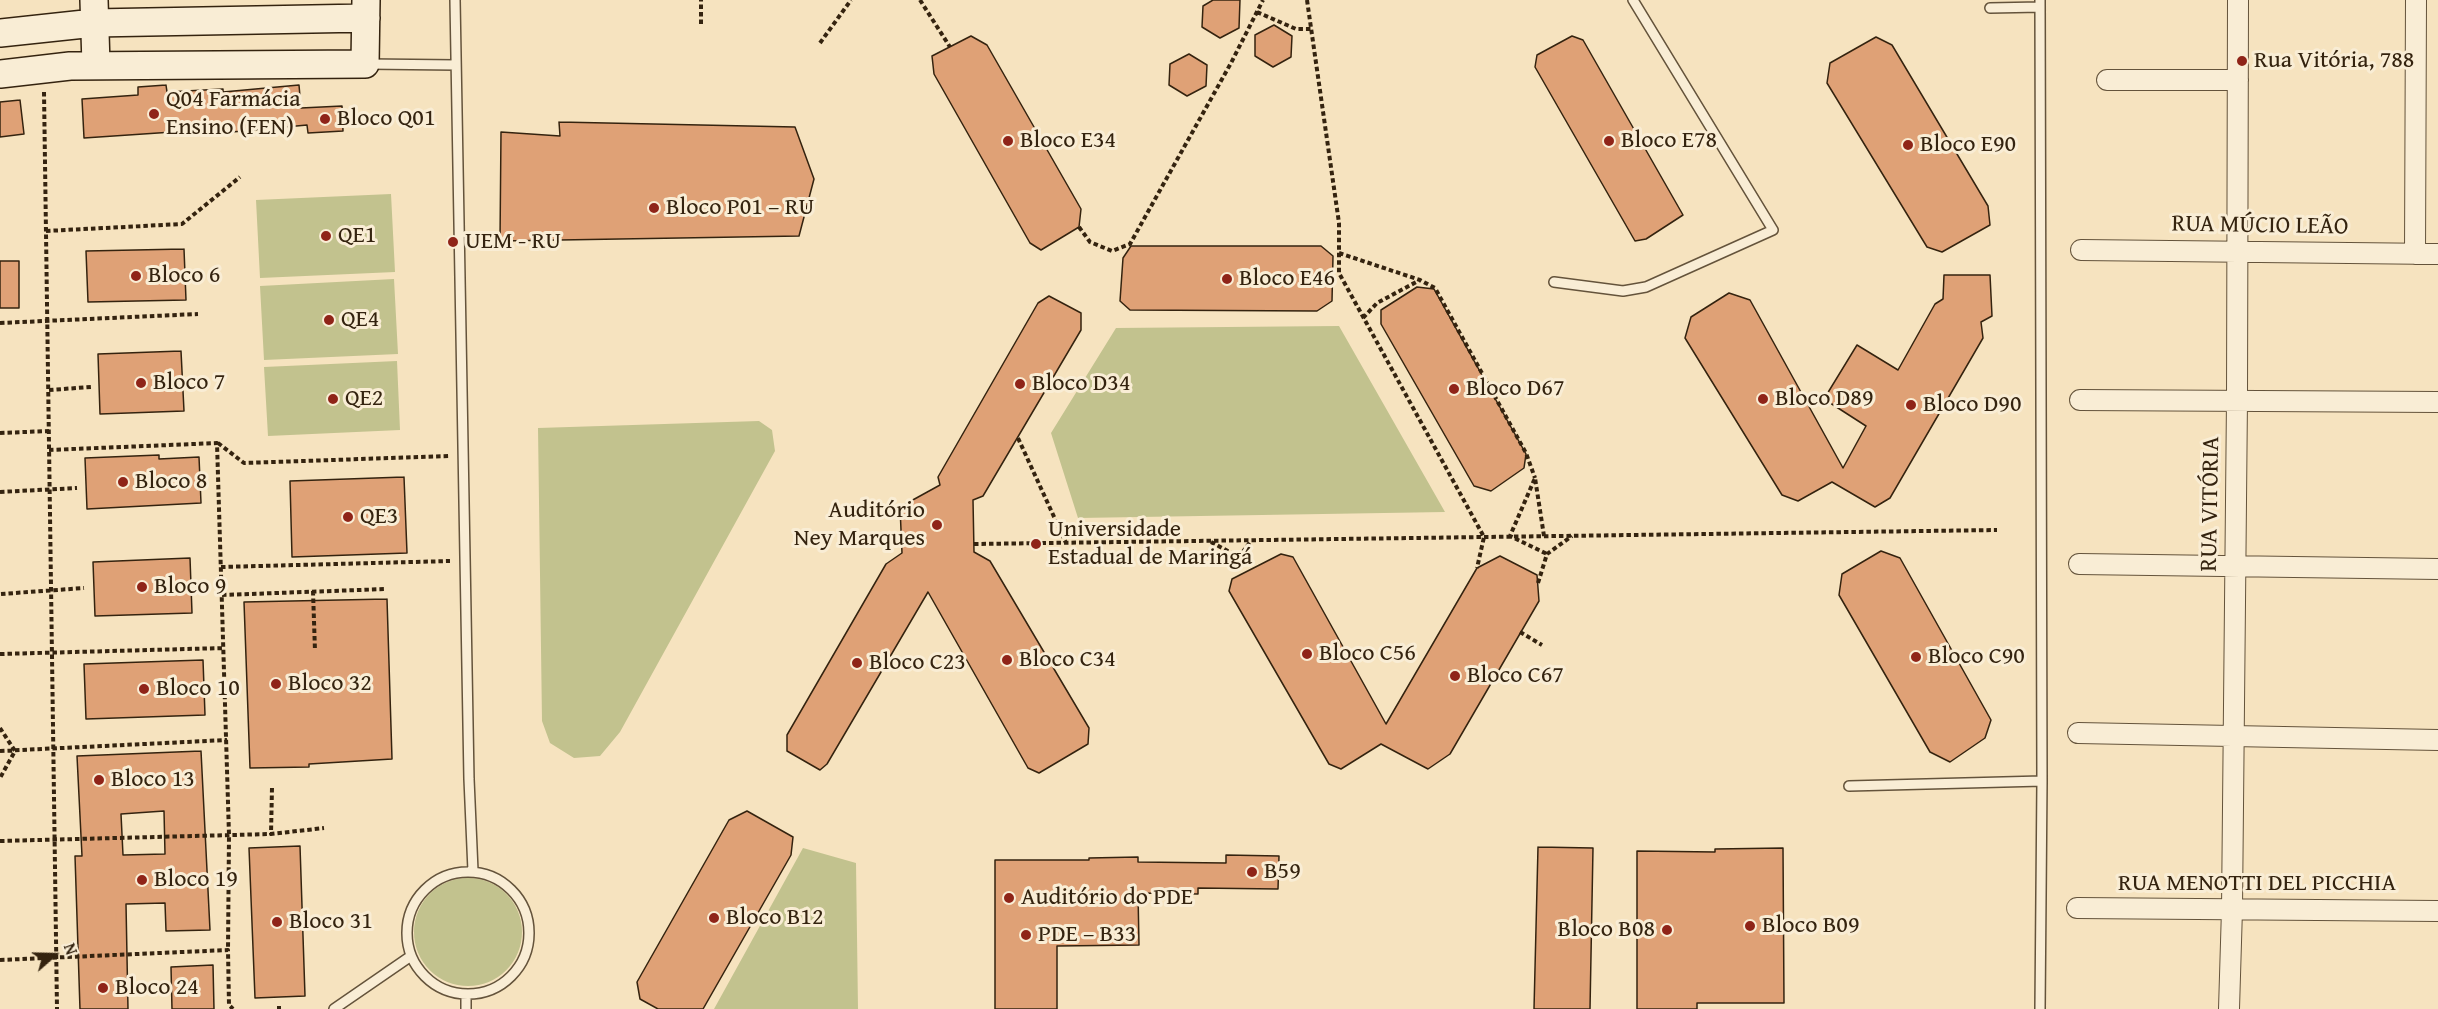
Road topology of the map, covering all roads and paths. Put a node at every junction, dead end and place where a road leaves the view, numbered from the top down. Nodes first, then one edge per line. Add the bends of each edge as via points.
1 (456, 0) edge
2 (702, 0) edge
3 (850, 0) edge
4 (920, 0) edge
5 (1263, 0) edge
6 (1307, 0) edge
7 (1633, 0) edge
8 (2238, 0) edge
9 (2416, 0) edge
10 (2040, 3) edge
11 (1990, 8) dead end
12 (366, 9) edge
13 (94, 11) edge
14 (1257, 12) junction
15 (701, 24) dead end
16 (1311, 28) junction
17 (0, 33) edge
18 (820, 43) dead end
19 (950, 46) dead end
20 (365, 64) junction
21 (96, 65) junction
22 (456, 65) junction
23 (44, 69) junction
24 (0, 74) edge
25 (2107, 80) dead end
26 (2238, 80) junction
27 (240, 177) dead end
28 (1079, 227) dead end
29 (46, 231) junction
30 (2081, 250) dead end
31 (2236, 251) junction
32 (1339, 253) junction
33 (2415, 254) junction
34 (2438, 254) edge
35 (1420, 280) junction
36 (1554, 282) dead end
37 (198, 314) dead end
38 (1363, 318) junction
39 (48, 320) junction
40 (0, 323) edge
41 (91, 387) dead end
42 (49, 390) junction
43 (2237, 399) junction
44 (2080, 400) dead end
45 (2438, 402) edge
46 (49, 431) junction
47 (0, 433) edge
48 (1018, 438) dead end
49 (217, 443) junction
50 (50, 450) junction
51 (464, 455) junction
52 (1535, 478) junction
53 (77, 488) dead end
54 (50, 489) junction
55 (0, 492) edge
56 (1997, 530) dead end
57 (1510, 536) junction
58 (1544, 536) junction
59 (1573, 536) junction
60 (1484, 537) junction
61 (1252, 540) junction
62 (1209, 541) junction
63 (1066, 543) junction
64 (974, 544) dead end
65 (1547, 554) junction
66 (466, 560) junction
67 (2079, 564) dead end
68 (221, 567) junction
69 (2236, 567) junction
70 (1477, 568) dead end
71 (2438, 570) edge
72 (1538, 583) dead end
73 (84, 588) dead end
74 (386, 589) dead end
75 (52, 591) junction
76 (313, 591) junction
77 (1, 594) edge
78 (222, 595) junction
79 (1520, 632) dead end
80 (1542, 645) dead end
81 (224, 648) junction
82 (315, 651) dead end
83 (52, 652) junction
84 (0, 654) edge
85 (0, 728) edge
86 (2078, 733) dead end
87 (2234, 736) junction
88 (227, 740) junction
89 (2438, 740) edge
90 (54, 748) junction
91 (15, 751) junction
92 (0, 752) edge
93 (0, 778) edge
94 (2042, 781) junction
95 (1849, 786) dead end
96 (272, 788) dead end
97 (324, 828) dead end
98 (271, 834) junction
99 (229, 835) junction
100 (55, 839) junction
101 (0, 841) edge
102 (473, 871) junction
103 (2077, 908) dead end
104 (2232, 909) junction
105 (2438, 911) edge
106 (228, 950) junction
107 (411, 956) junction
108 (57, 958) junction
109 (0, 960) edge
110 (466, 995) junction
111 (57, 1009) edge
112 (233, 1009) edge
113 (334, 1009) edge
114 (466, 1009) edge
115 (2040, 1009) edge
116 (2229, 1009) edge

1 - 22 lane
2 - 15 path
3 - 18 path
4 - 19 path
5 - 14 path
6 - 16 path
7 - 36 lane via 1773,230 1646,287 1623,291
8 - 26 street, RUA VITÓRIA
9 - 33 street
10 - 11 lane
10 - 94 lane
12 - 13 main road
12 - 20 main road
13 - 17 main road
13 - 21 main road
14 - 16 path via 1296,29
14 - 28 path via 1130,244 1112,251 1090,242
16 - 32 path via 1339,223
20 - 21 main road
20 - 22 lane
21 - 23 main road
22 - 51 lane
23 - 24 main road
23 - 29 path
25 - 26 street
26 - 31 street, RUA VITÓRIA
27 - 29 path via 182,224
29 - 39 path
30 - 31 street, RUA MÚCIO LEÃO
31 - 33 street, RUA MÚCIO LEÃO
31 - 43 street, RUA VITÓRIA
32 - 35 path
32 - 38 path via 1339,273
33 - 34 street, RUA MÚCIO LEÃO
35 - 38 path via 1377,303
35 - 52 path via 1435,288 1527,453
37 - 39 path
38 - 60 path
39 - 40 path
39 - 42 path
41 - 42 path
42 - 46 path
43 - 44 street
43 - 45 street
43 - 69 street, RUA VITÓRIA
46 - 47 path
46 - 50 path
48 - 63 path
49 - 50 path
49 - 51 path via 244,463
49 - 68 path
50 - 54 path
51 - 66 lane
52 - 57 path
52 - 58 path
53 - 54 path
54 - 55 path
54 - 75 path
56 - 59 path
57 - 58 path
57 - 60 path
57 - 65 path
58 - 59 path
59 - 65 path
60 - 61 path
60 - 70 path
61 - 62 path
61 - 62 path via 1239,557
62 - 63 path
63 - 64 path
65 - 72 path
66 - 68 path
66 - 102 lane
67 - 69 street
68 - 78 path
69 - 71 street
69 - 87 street, RUA VITÓRIA
73 - 75 path
74 - 76 path
75 - 77 path
75 - 83 path
76 - 78 path
76 - 82 path
78 - 81 path
79 - 80 path
81 - 83 path
81 - 88 path
83 - 84 path
83 - 90 path
85 - 91 path
86 - 87 street
87 - 89 street
87 - 104 street, RUA VITÓRIA
88 - 90 path
88 - 99 path
90 - 91 path
90 - 100 path
91 - 92 path
91 - 93 path
94 - 95 lane
94 - 115 lane
96 - 98 path
97 - 98 path
98 - 99 path
99 - 100 path
99 - 106 path
100 - 101 path
100 - 108 path
102 - 107 lane via 456,872 424,889 408,921
102 - 110 lane via 490,875 517,896 526,911 529,939 518,970 503,984
103 - 104 street, RUA MENOTTI DEL PICCHIA
104 - 105 street, RUA MENOTTI DEL PICCHIA
104 - 116 street, RUA VITÓRIA
106 - 108 path
106 - 112 path via 229,1005
107 - 110 lane via 433,984
107 - 113 lane
108 - 109 path
108 - 111 path
110 - 114 lane

